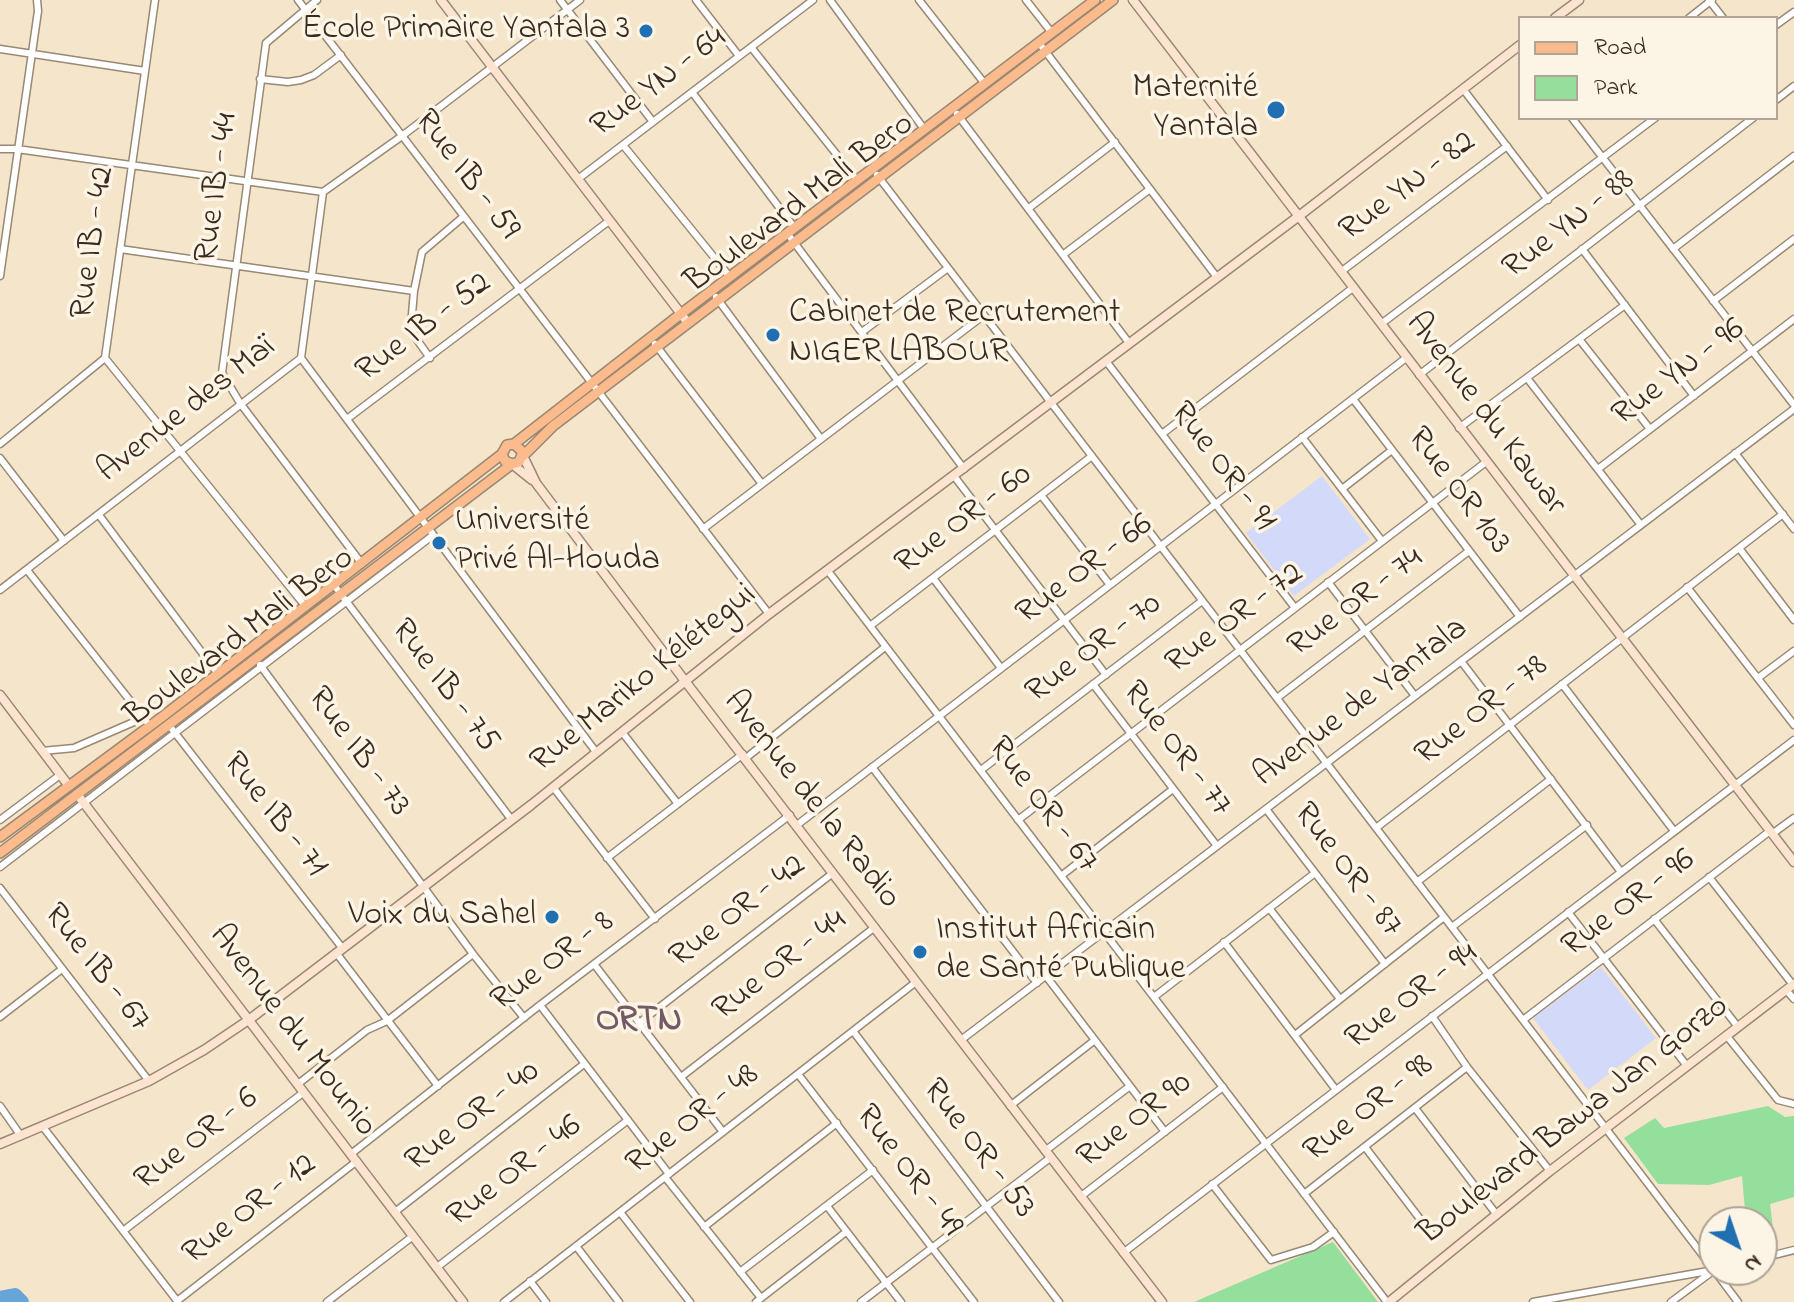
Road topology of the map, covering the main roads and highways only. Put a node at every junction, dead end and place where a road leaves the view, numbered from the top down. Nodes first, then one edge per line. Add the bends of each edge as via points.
1 (1095, 0) edge
2 (1113, 0) edge
3 (514, 444) junction
4 (502, 454) junction
5 (523, 456) junction
6 (512, 464) junction
7 (0, 837) edge
8 (0, 853) edge

1 - 3 main road, Boulevard Mali Bero
2 - 5 main road, Boulevard Mali Bero via 553,426
3 - 4 main road via 504,447
3 - 5 main road
4 - 6 main road
4 - 7 main road, Boulevard Mali Bero
5 - 6 main road
6 - 8 main road, Boulevard Mali Bero via 430,533

